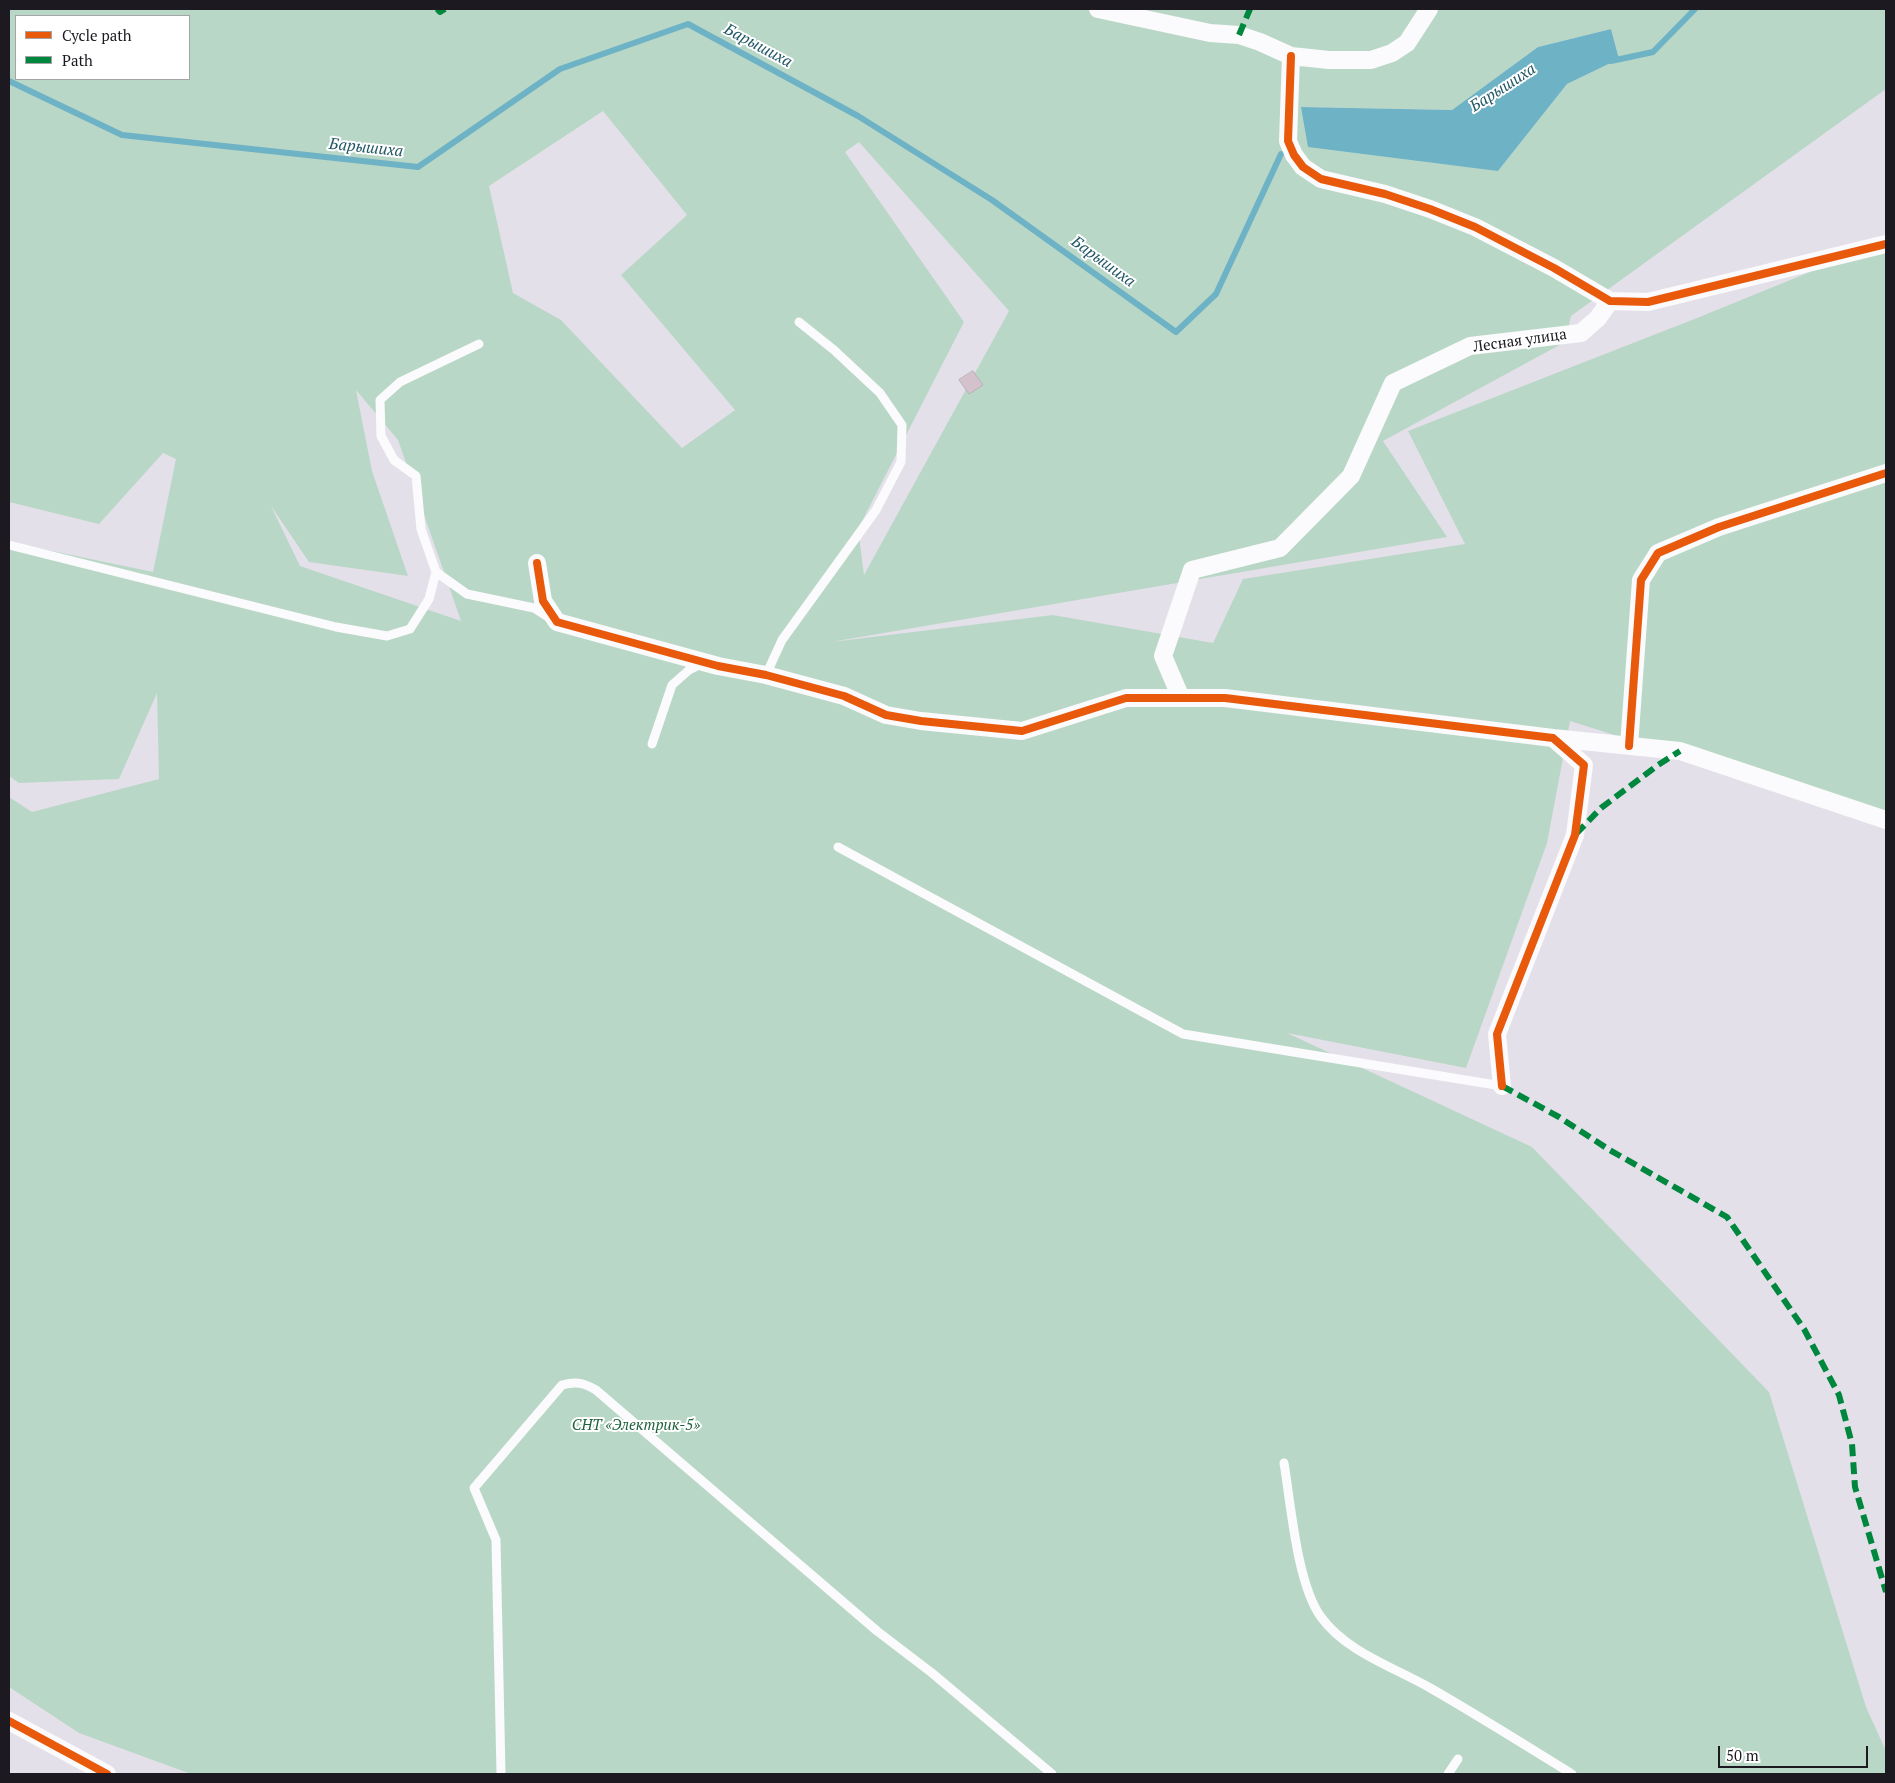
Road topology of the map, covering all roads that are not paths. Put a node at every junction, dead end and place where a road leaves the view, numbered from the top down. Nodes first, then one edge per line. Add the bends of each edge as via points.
1 (1098, 9) edge
2 (1428, 9) edge
3 (1291, 56) junction
4 (1886, 244) edge
5 (1610, 301) junction
6 (799, 322) dead end
7 (479, 344) dead end
8 (1886, 473) edge
9 (9, 545) edge
10 (537, 563) dead end
11 (436, 572) junction
12 (557, 622) junction
13 (705, 662) junction
14 (766, 675) junction
15 (1181, 698) junction
16 (1553, 738) junction
17 (652, 744) dead end
18 (1610, 744) junction
19 (1629, 746) junction
20 (1584, 765) junction
21 (1886, 820) edge
22 (838, 846) dead end
23 (1502, 1086) joint
24 (1284, 1463) dead end
25 (9, 1721) edge
26 (1458, 1759) dead end
27 (107, 1774) edge
28 (501, 1774) edge
29 (1052, 1774) edge
30 (1448, 1774) edge
31 (1572, 1774) edge

1 - 3 street via 1210,33 1239,35
2 - 3 street via 1407,43 1392,53 1370,60
3 - 5 street via 1288,140 1303,166 1321,179 1385,194 1475,227
4 - 5 street via 1648,302
5 - 15 street, Лесная улица via 1598,318 1581,333 1470,346 1393,383 1351,476 1280,548 1192,570 1164,656
6 - 14 lane via 880,392 902,425 901,462 876,510 782,640
7 - 11 lane via 400,382 380,400 381,436 394,460 416,476 422,529
8 - 19 street via 1719,527 1658,553 1641,580
9 - 11 lane via 387,636 410,629 430,599
10 - 12 street via 543,601
11 - 12 lane via 467,594 534,608
12 - 13 street
13 - 14 street
13 - 17 lane via 688,670 672,685
14 - 15 street via 844,696 886,715 1022,731 1126,698
15 - 16 street via 1225,698
16 - 18 street
16 - 20 street
18 - 19 street
18 - 20 street
19 - 21 street via 1680,751
20 - 23 street via 1574,835 1497,1034
22 - 23 lane via 1182,1034
24 - 31 lane via 1300,1564 1308,1592 1320,1616 1337,1635
25 - 27 street
26 - 30 lane
28 - 29 lane via 496,1540 474,1488 562,1385 582,1382 596,1390 877,1631

